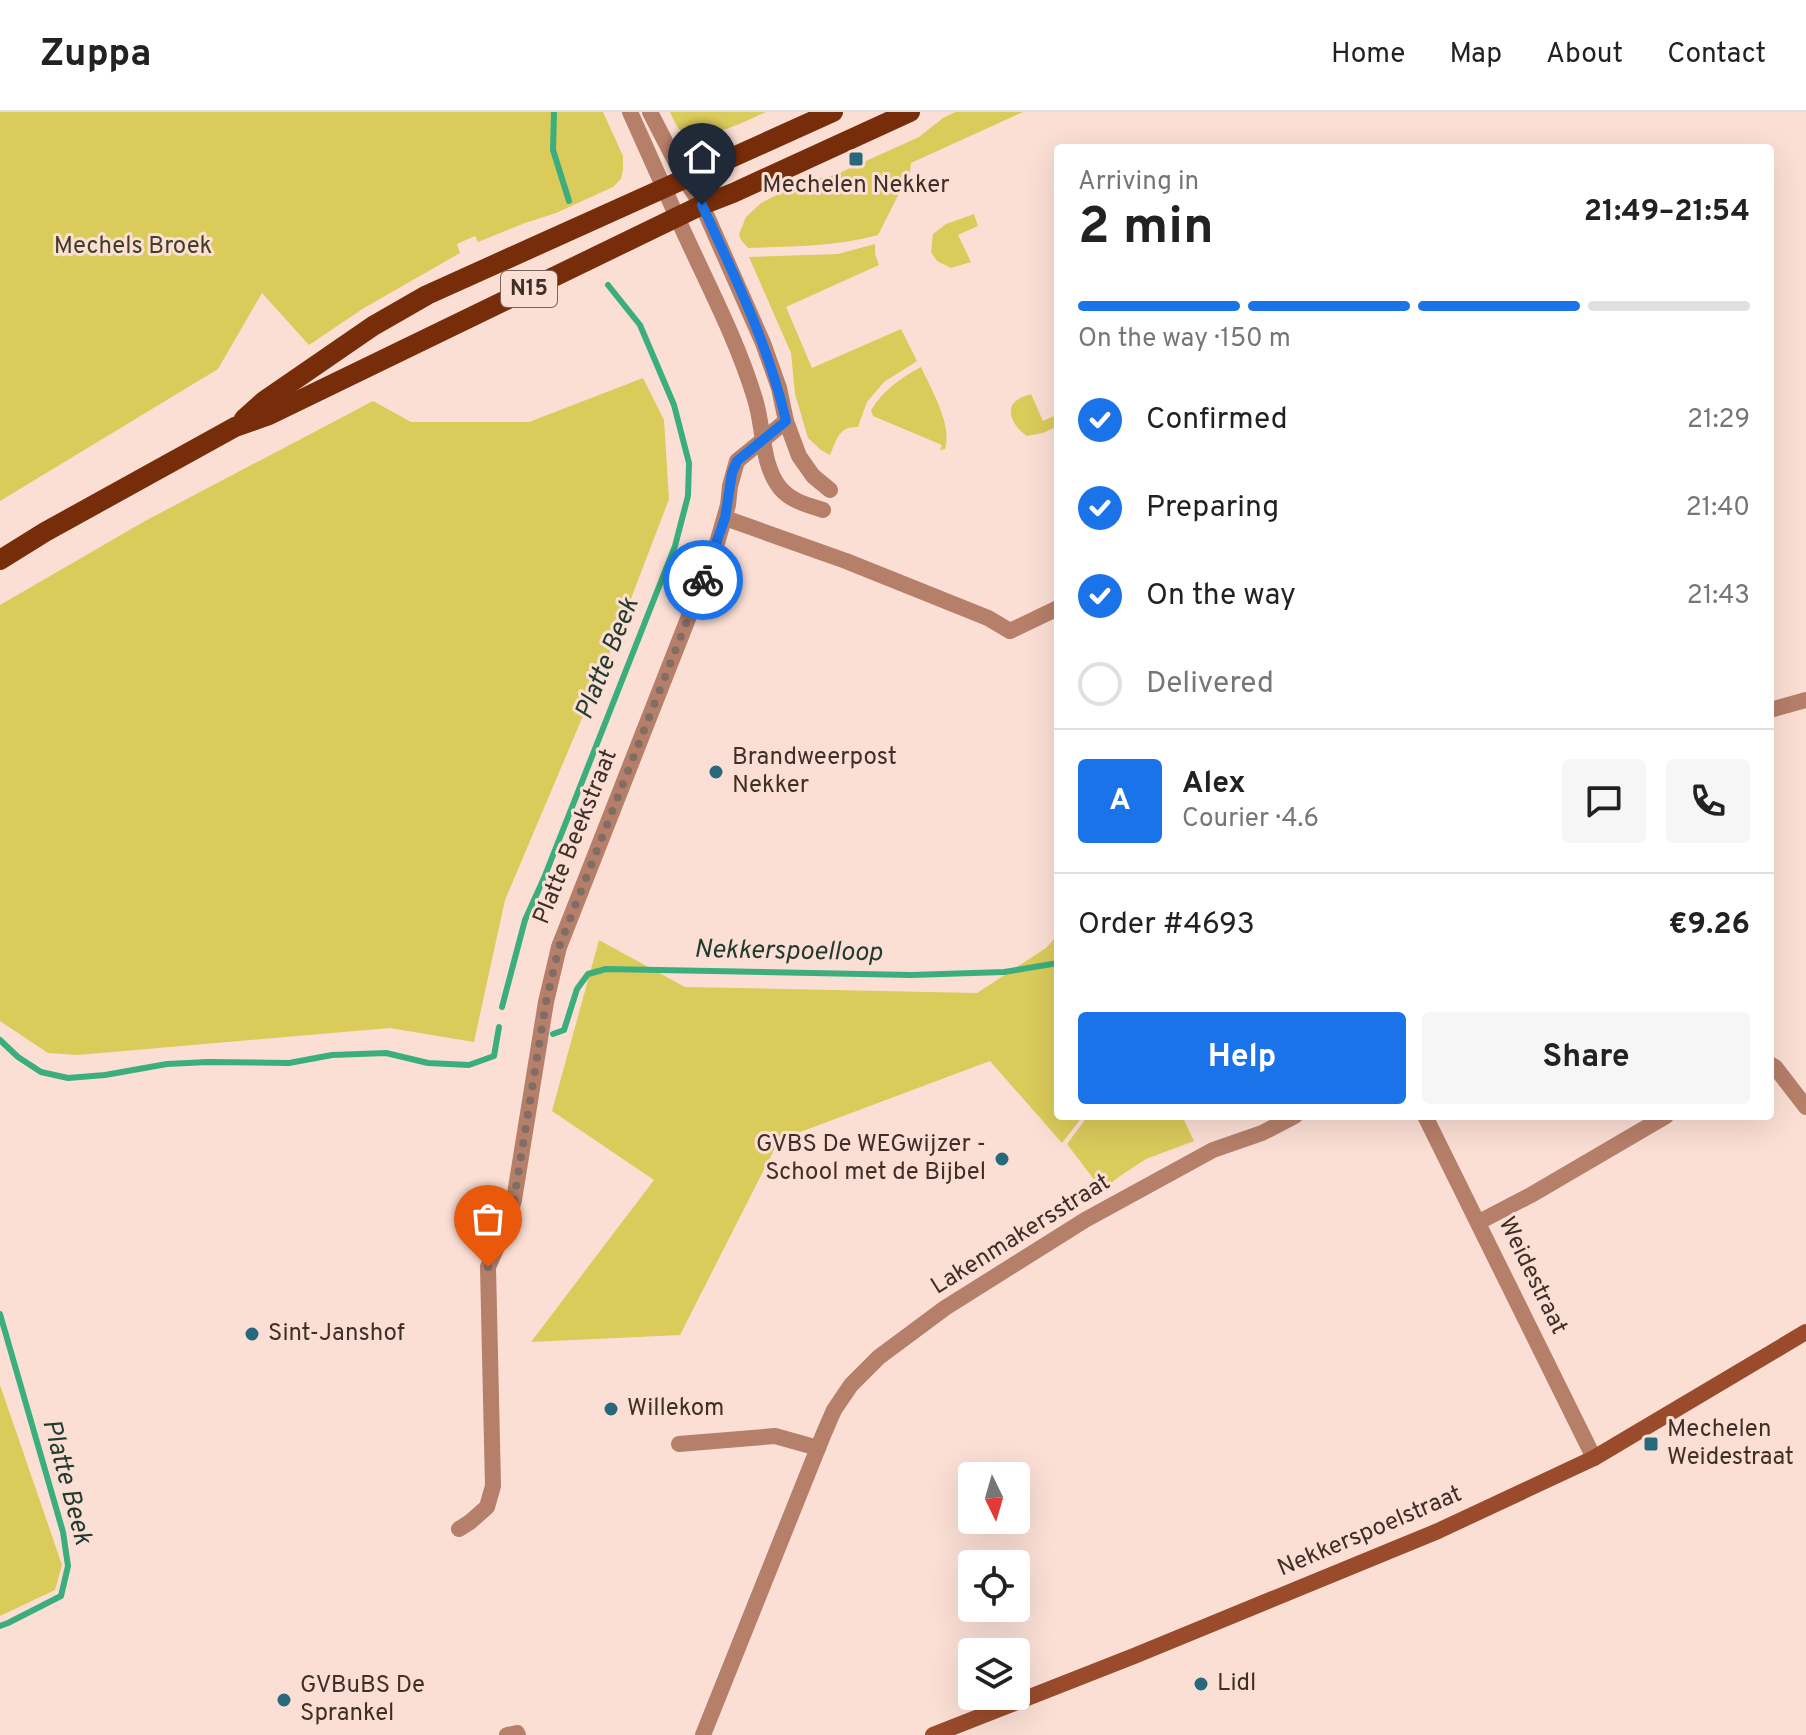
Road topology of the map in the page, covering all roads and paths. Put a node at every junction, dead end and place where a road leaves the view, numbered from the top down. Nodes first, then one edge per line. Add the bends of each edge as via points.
1 (630, 112) edge
2 (650, 112) edge
3 (833, 112) edge
4 (910, 112) edge
5 (685, 180) junction
6 (664, 189) junction
7 (702, 205) junction
8 (677, 217) junction
9 (786, 421) junction
10 (235, 427) junction
11 (764, 440) junction
12 (830, 490) dead end
13 (823, 510) dead end
14 (725, 518) junction
15 (0, 560) edge
16 (1054, 610) edge
17 (1806, 700) edge
18 (1774, 709) edge
19 (1774, 1066) edge
20 (1806, 1107) edge
21 (1287, 1120) edge
22 (1427, 1120) edge
23 (1659, 1120) edge
24 (1479, 1222) junction
25 (1806, 1332) edge
26 (679, 1444) dead end
27 (818, 1448) junction
28 (1594, 1458) junction
29 (459, 1529) dead end
30 (507, 1735) edge
31 (518, 1735) edge
32 (703, 1735) edge
33 (933, 1735) edge

1 - 6 street
2 - 5 street
3 - 5 main road, N15
4 - 7 main road, N15
5 - 6 main road, N15
5 - 7 street
6 - 8 street
6 - 10 main road, N15 via 427,295 373,326
7 - 8 main road, N15
7 - 9 street via 763,343
8 - 10 main road, N15
8 - 11 street via 740,357
9 - 11 street, Platte Beekstraat
9 - 12 street via 799,456
10 - 15 main road, N15
11 - 13 street via 770,471 781,489 795,501
11 - 14 street, Platte Beekstraat via 737,461
14 - 16 street via 846,561 1010,631
14 - 29 street, Platte Beekstraat via 559,947 514,1200 488,1267 493,1486 487,1507
17 - 18 street
19 - 20 street
21 - 27 street, Lakenmakersstraat via 1213,1150 1085,1220 945,1308 851,1385
22 - 24 street, Weidestraat
23 - 24 street
24 - 28 street, Weidestraat
25 - 28 main road, Nekkerspoelstraat
26 - 27 street via 775,1436
27 - 32 street, Lakenmakersstraat
28 - 33 main road, Nekkerspoelstraat via 1438,1531
30 - 31 street

